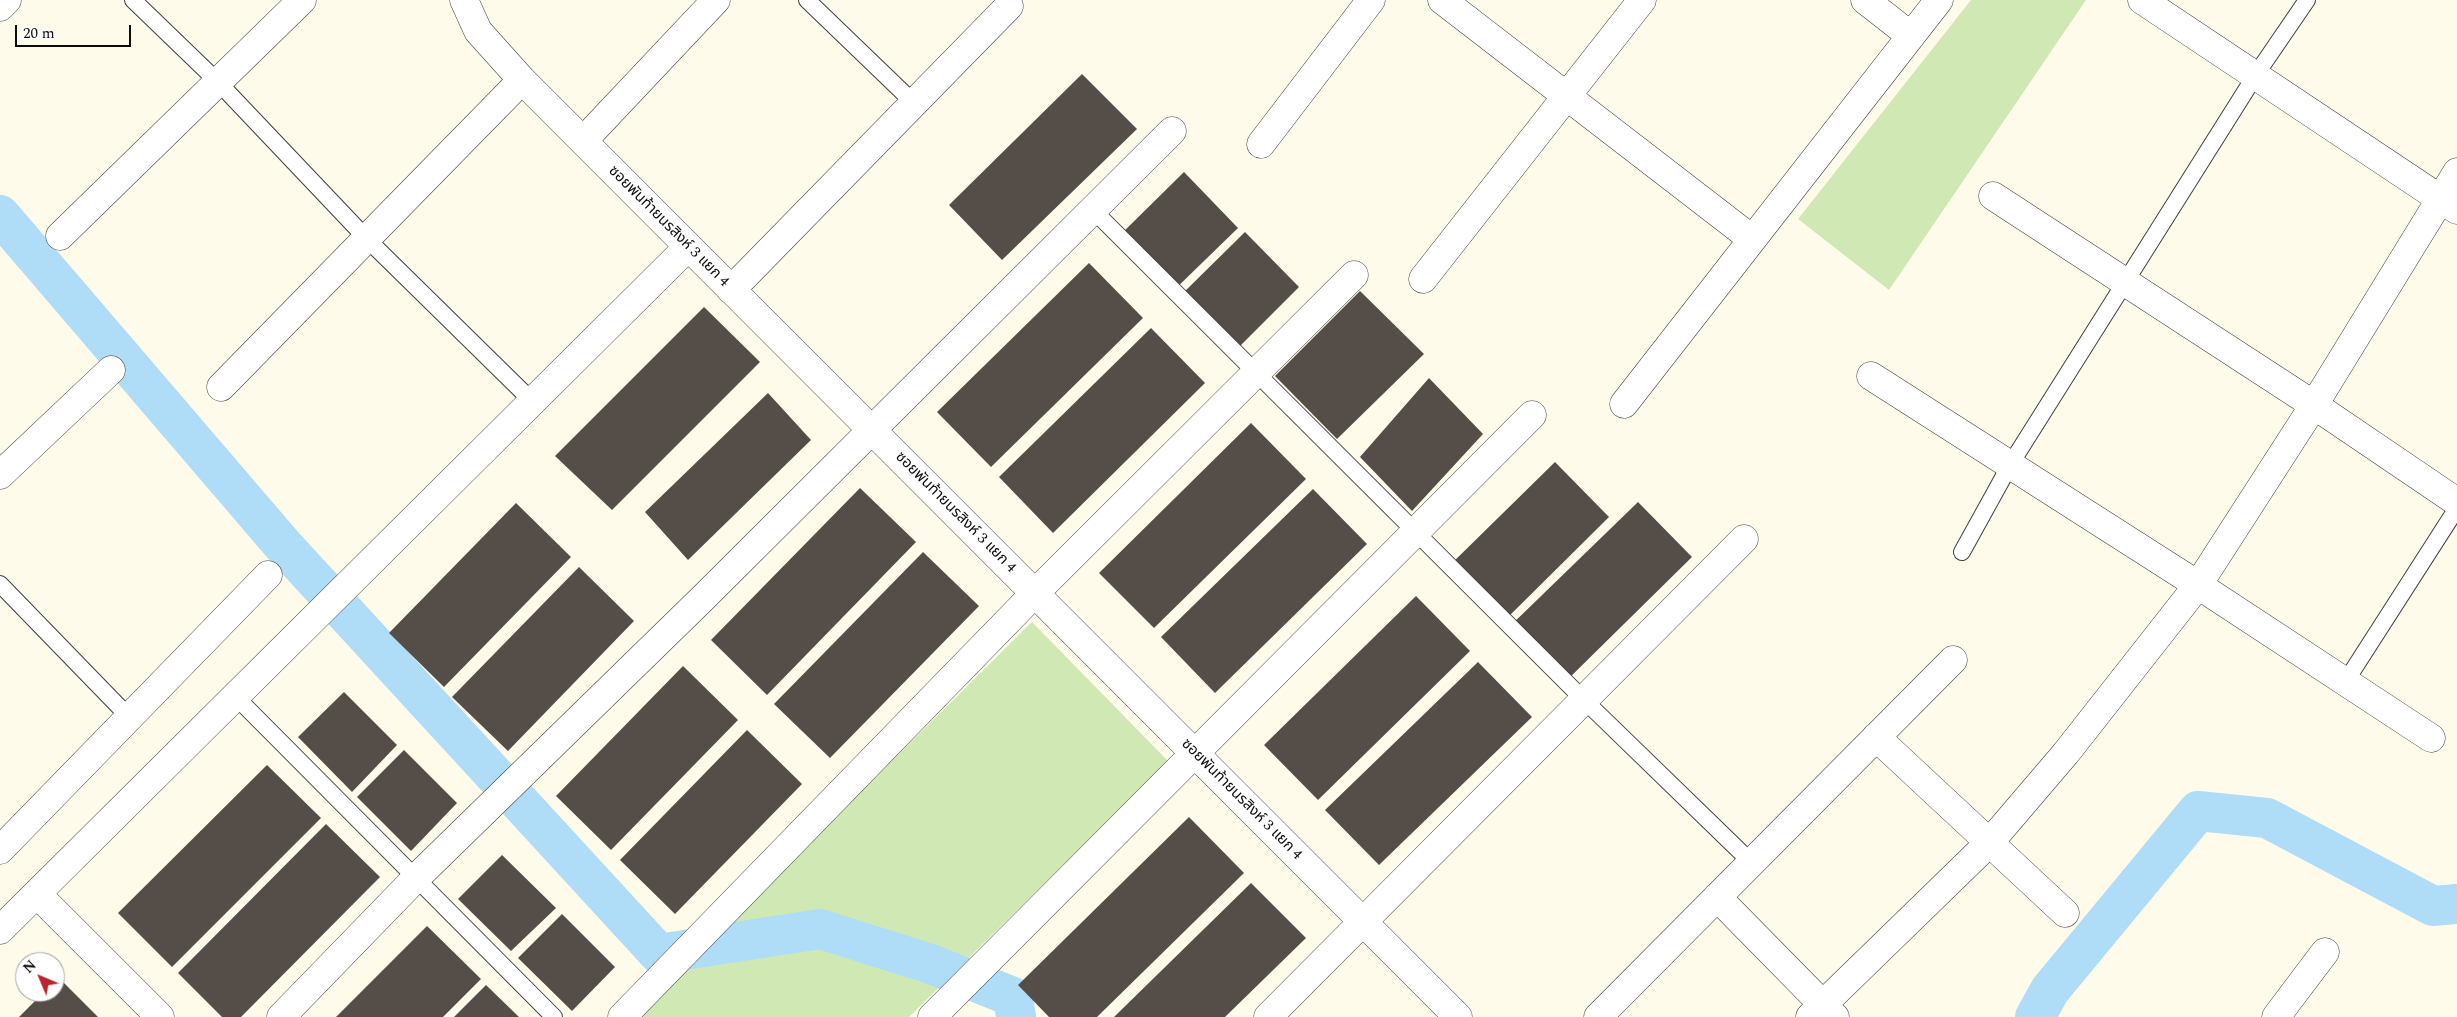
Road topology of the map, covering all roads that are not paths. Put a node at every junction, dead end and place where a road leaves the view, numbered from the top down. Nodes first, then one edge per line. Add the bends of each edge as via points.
1 (7, 0) edge
2 (133, 0) edge
3 (302, 0) edge
4 (464, 0) edge
5 (716, 0) edge
6 (807, 0) edge
7 (1371, 0) edge
8 (1442, 0) edge
9 (1642, 0) edge
10 (1864, 0) edge
11 (1939, 0) edge
12 (2142, 0) edge
13 (2307, 0) edge
14 (1009, 6) dead end
15 (0, 7) edge
16 (1911, 36) junction
17 (2255, 76) junction
18 (522, 80) junction
19 (218, 82) junction
20 (1567, 96) junction
21 (914, 103) junction
22 (1172, 131) dead end
23 (583, 141) junction
24 (1261, 144) dead end
25 (2457, 172) edge
26 (1993, 196) dead end
27 (2449, 204) edge
28 (1092, 210) junction
29 (60, 236) dead end
30 (367, 239) junction
31 (1752, 239) junction
32 (688, 247) junction
33 (1354, 275) dead end
34 (1423, 279) dead end
35 (2126, 282) junction
36 (731, 290) junction
37 (111, 370) dead end
38 (1256, 371) junction
39 (1871, 376) dead end
40 (221, 387) dead end
41 (532, 402) junction
42 (1624, 404) dead end
43 (2314, 405) junction
44 (1532, 415) dead end
45 (872, 430) junction
46 (2010, 465) junction
47 (0, 475) edge
48 (2457, 502) edge
49 (2457, 508) edge
50 (1417, 531) junction
51 (1744, 539) dead end
52 (1962, 552) dead end
53 (268, 575) dead end
54 (0, 584) edge
55 (2198, 585) junction
56 (1035, 593) junction
57 (1953, 660) dead end
58 (2346, 682) junction
59 (236, 696) junction
60 (1584, 700) junction
61 (129, 717) junction
62 (1876, 737) junction
63 (2431, 738) dead end
64 (1195, 754) junction
65 (1990, 842) junction
66 (0, 850) edge
67 (1752, 863) junction
68 (416, 878) junction
69 (37, 894) junction
70 (1717, 897) junction
71 (2065, 913) dead end
72 (1363, 922) junction
73 (0, 930) edge
74 (2325, 952) dead end
75 (1823, 1013) edge
76 (160, 1017) edge
77 (281, 1017) edge
78 (554, 1017) edge
79 (622, 1017) edge
80 (932, 1017) edge
81 (1268, 1017) edge
82 (1458, 1017) edge
83 (1598, 1017) edge
84 (2276, 1017) edge

1 - 15 street
2 - 19 lane
3 - 19 street
4 - 18 street, ซอยพันท้ายนรสิงห์ 3 แยก 4 via 478,31
5 - 23 street
6 - 21 lane
7 - 24 street
8 - 20 street
9 - 20 street
10 - 16 street
11 - 16 street
12 - 17 street
13 - 17 lane
14 - 21 street
16 - 31 street
17 - 27 street
17 - 35 lane
18 - 23 street, ซอยพันท้ายนรสิงห์ 3 แยก 4
18 - 30 street
19 - 29 street
19 - 30 lane
20 - 31 street
20 - 34 street
21 - 36 street
22 - 28 street
23 - 32 street, ซอยพันท้ายนรสิงห์ 3 แยก 4
25 - 27 street
26 - 35 street
27 - 43 street
28 - 38 lane
28 - 45 street
30 - 40 street
30 - 41 lane
31 - 42 street
32 - 36 street, ซอยพันท้ายนรสิงห์ 3 แยก 4
32 - 41 street
33 - 38 street
35 - 43 street
35 - 46 lane
36 - 45 street, ซอยพันท้ายนรสิงห์ 3 แยก 4
37 - 47 street
38 - 50 lane
38 - 56 street
39 - 46 street
41 - 59 street
43 - 48 street
43 - 55 street
44 - 50 street
45 - 56 street, ซอยพันท้ายนรสิงห์ 3 แยก 4
45 - 68 street
46 - 52 lane
46 - 55 street
49 - 58 lane
50 - 60 lane
50 - 64 street
51 - 60 street
53 - 61 street
54 - 61 lane
55 - 58 street
55 - 65 street via 2066,753
56 - 64 street, ซอยพันท้ายนรสิงห์ 3 แยก 4
56 - 79 street
57 - 62 street
58 - 63 street
59 - 68 lane
59 - 69 street
60 - 67 lane
60 - 72 street
61 - 66 street
62 - 65 street
62 - 67 street
64 - 72 street, ซอยพันท้ายนรสิงห์ 3 แยก 4
64 - 80 street
65 - 71 street
65 - 75 street
67 - 70 street
68 - 77 street
68 - 78 lane
69 - 73 street
69 - 76 street
70 - 75 street
70 - 83 street
72 - 81 street
72 - 82 street, ซอยพันท้ายนรสิงห์ 3 แยก 4
74 - 84 street

